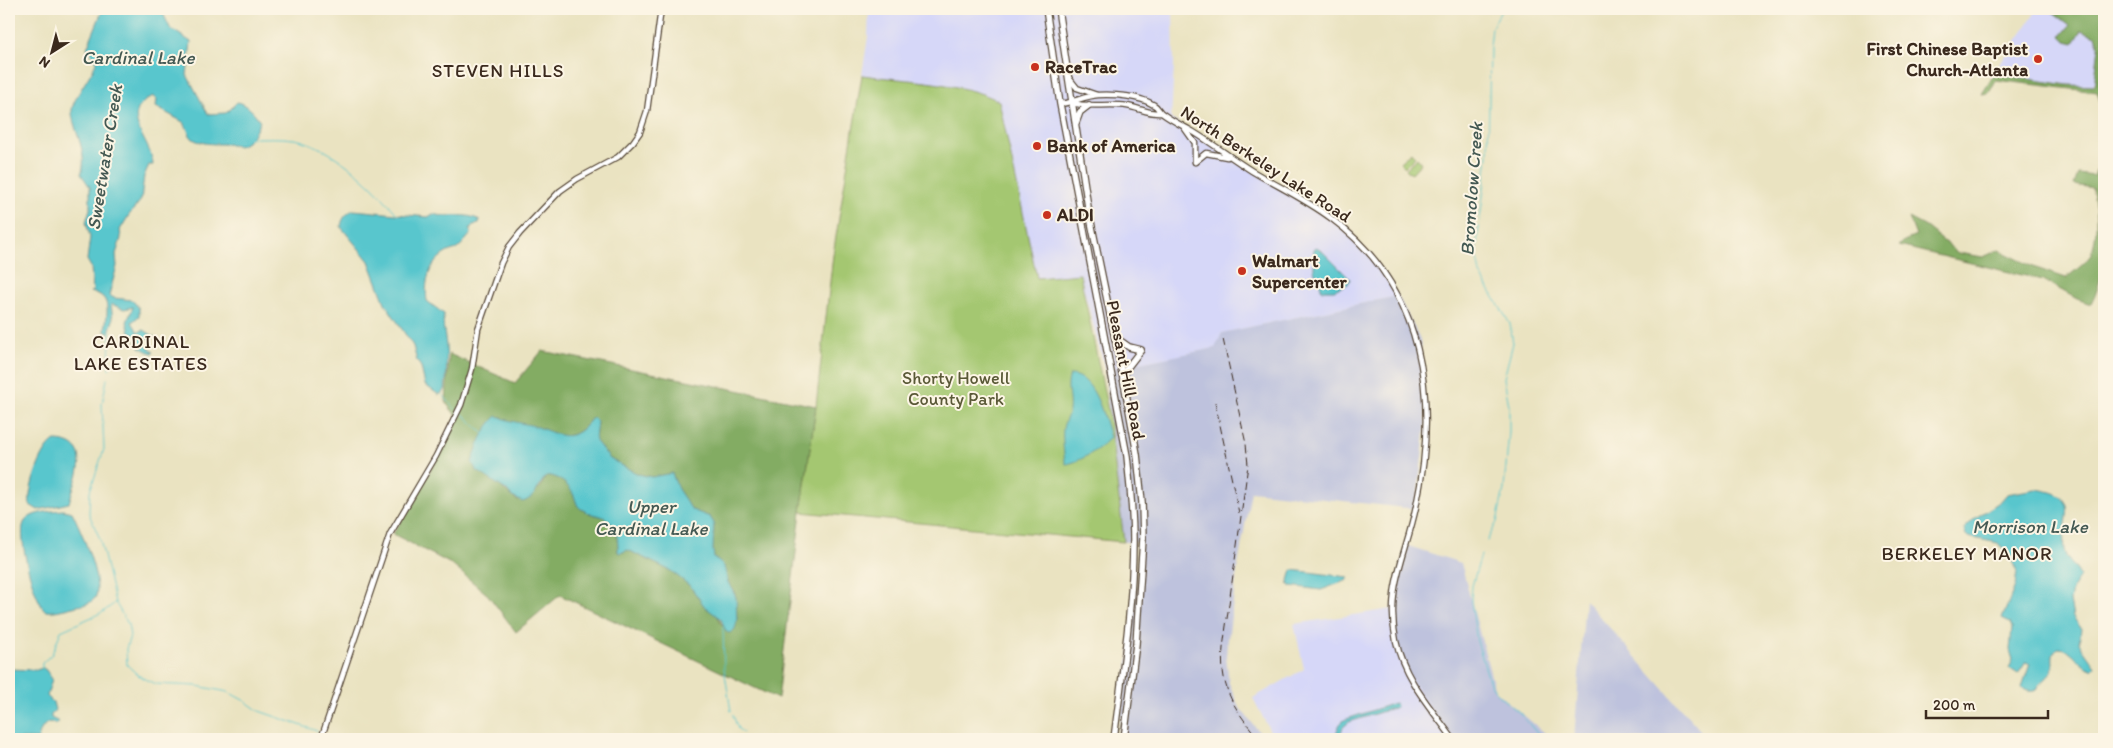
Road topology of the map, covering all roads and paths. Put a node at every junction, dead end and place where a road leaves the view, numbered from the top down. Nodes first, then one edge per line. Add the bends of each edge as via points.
1 (661, 9) edge
2 (1046, 9) edge
3 (1058, 9) edge
4 (1068, 76) junction
5 (1098, 95) junction
6 (1072, 103) junction
7 (1060, 104) junction
8 (1089, 105) junction
9 (1161, 113) junction
10 (1076, 126) junction
11 (1183, 126) junction
12 (1231, 158) junction
13 (1115, 337) junction
14 (1123, 378) junction
15 (321, 739) edge
16 (1114, 739) edge
17 (1124, 739) edge
18 (1453, 739) edge

1 - 15 street via 647,111 640,132 618,156 560,191 520,233 501,263 483,313 461,405 436,456 390,534
2 - 7 main road, Pleasant Hill Road
3 - 4 main road, Pleasant Hill Road
4 - 5 street via 1077,88
4 - 6 main road, Pleasant Hill Road
5 - 6 street, North Berkeley Lake Road
5 - 9 street, North Berkeley Lake Road via 1141,100 1156,105
6 - 7 street, North Berkeley Lake Road
6 - 8 street, North Berkeley Lake Road
6 - 10 main road, Pleasant Hill Road
7 - 16 main road, Pleasant Hill Road via 1127,456 1132,502 1133,556 1128,640
8 - 9 street, North Berkeley Lake Road via 1126,106 1153,114
8 - 10 main road via 1080,112
9 - 11 street, North Berkeley Lake Road
10 - 13 main road, Pleasant Hill Road via 1088,207
11 - 12 street, North Berkeley Lake Road
11 - 12 street via 1196,143 1195,162 1206,153
12 - 18 street, North Berkeley Lake Road via 1318,210 1352,236 1385,276 1414,332 1422,364 1426,416 1416,509 1396,573 1393,625 1405,668
13 - 14 main road, Pleasant Hill Road
13 - 14 main road via 1129,347 1141,350
14 - 17 main road, Pleasant Hill Road via 1137,454 1143,539 1136,644

